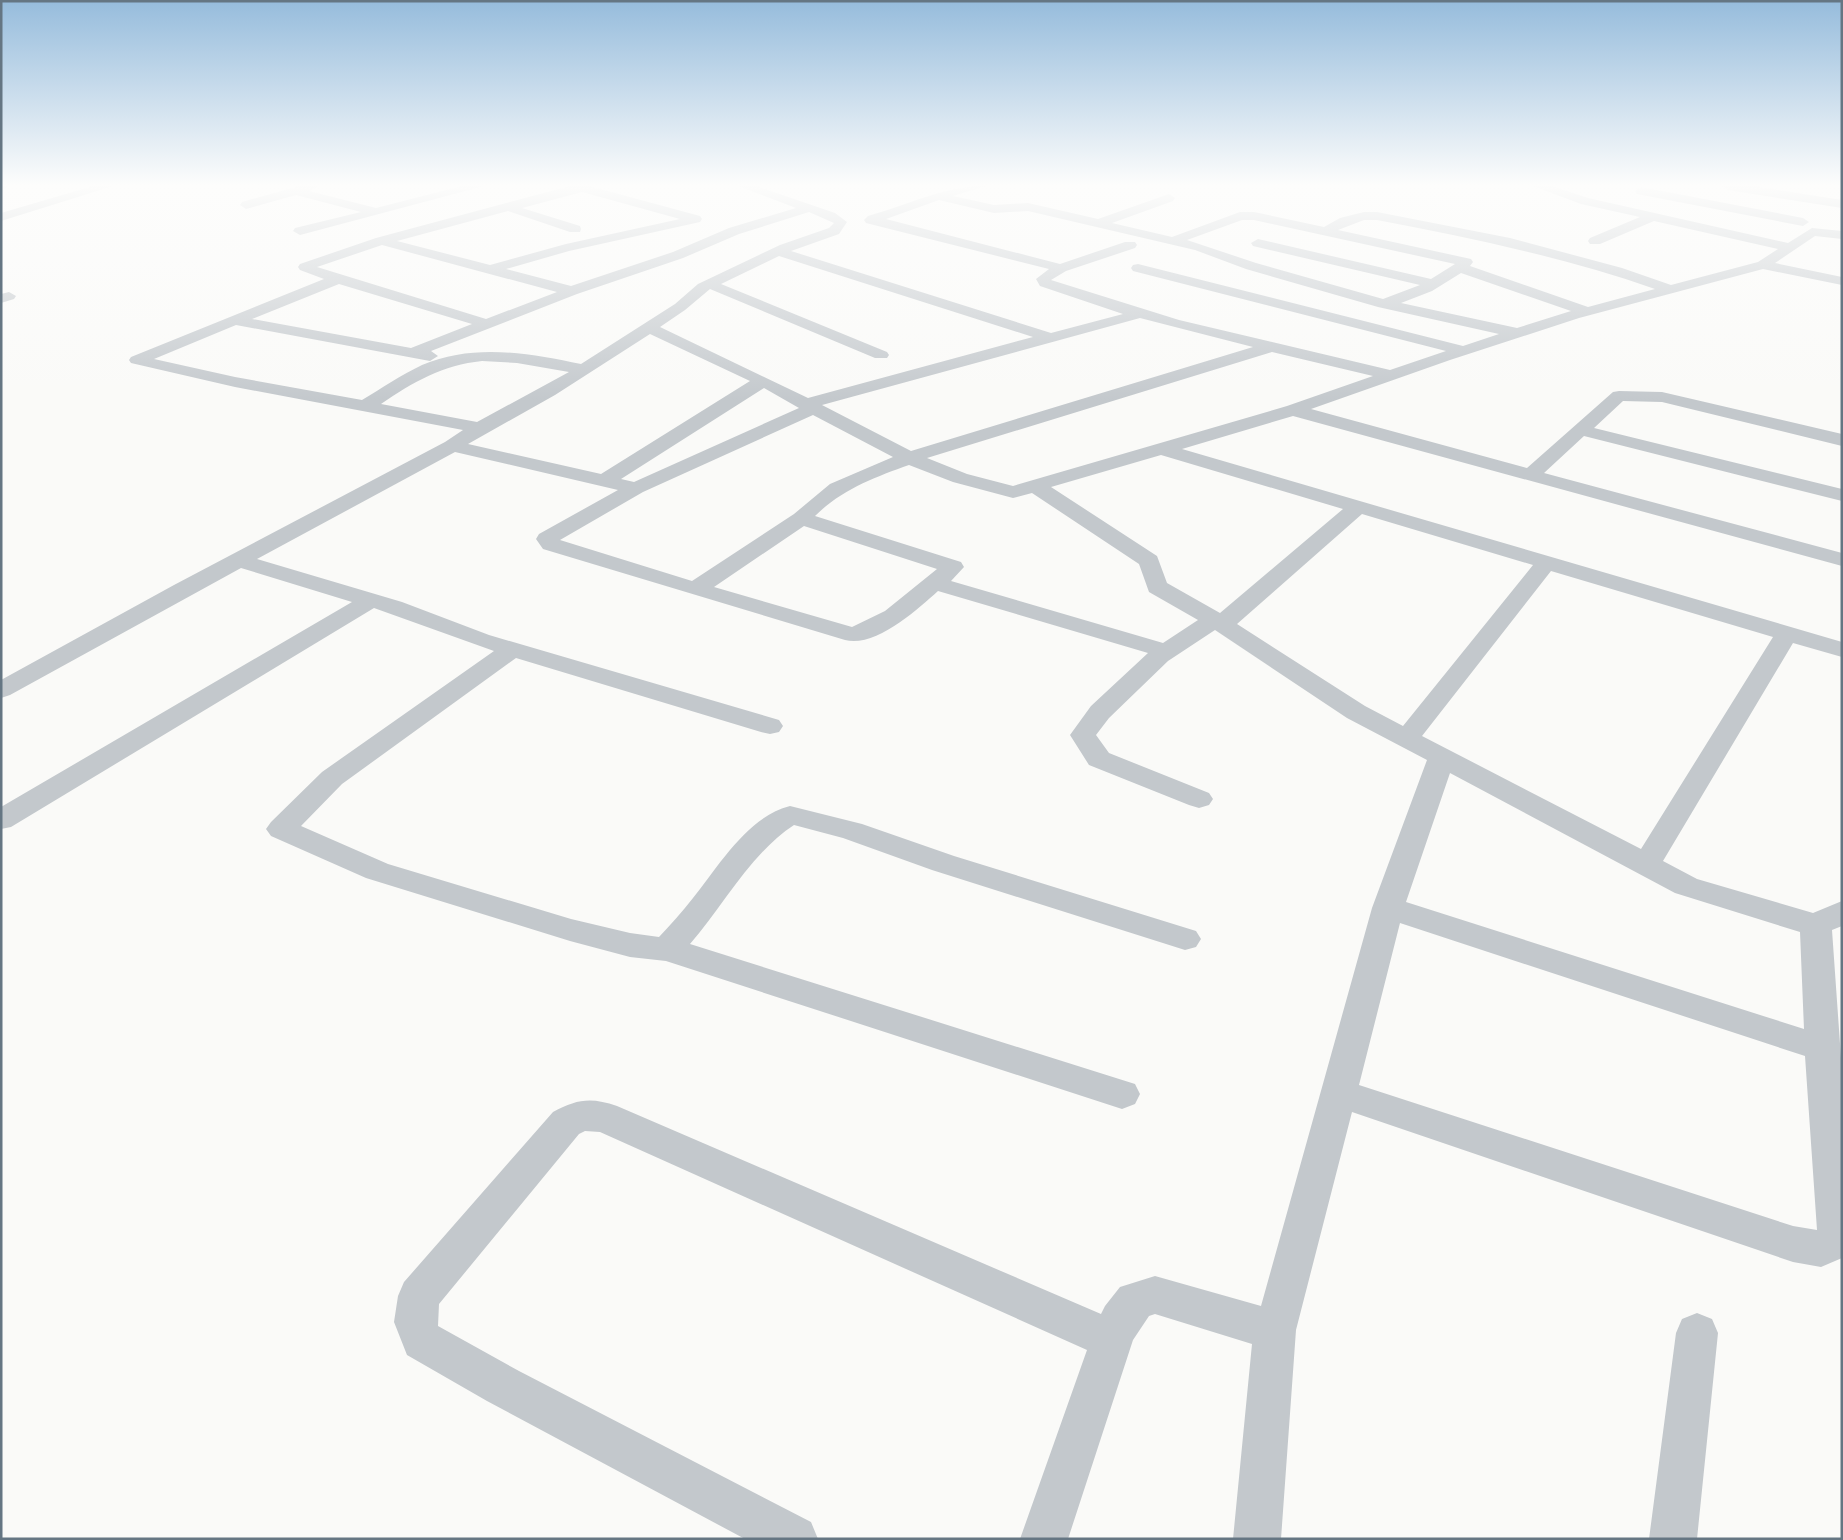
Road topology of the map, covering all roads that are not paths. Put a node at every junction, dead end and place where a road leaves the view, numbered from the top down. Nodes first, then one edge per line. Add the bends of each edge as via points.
1 (332, 258) edge
2 (443, 258) edge
3 (531, 258) edge
4 (670, 258) edge
5 (764, 258) edge
6 (800, 258) edge
7 (1017, 258) edge
8 (1091, 258) edge
9 (1229, 258) edge
10 (1321, 258) edge
11 (1447, 258) edge
12 (1569, 258) edge
13 (1775, 258) edge
14 (1764, 265) junction
15 (1459, 267) junction
16 (1061, 268) junction
17 (1138, 268) dead end
18 (488, 270) junction
19 (338, 279) junction
20 (1842, 281) edge
21 (709, 284) junction
22 (1432, 284) junction
23 (1672, 290) junction
24 (572, 291) junction
25 (1383, 304) junction
26 (1588, 312) junction
27 (1142, 313) junction
28 (1336, 318) junction
29 (237, 321) junction
30 (487, 324) junction
31 (650, 328) junction
32 (1519, 333) junction
33 (1051, 338) junction
34 (1272, 346) junction
35 (1464, 351) junction
36 (412, 353) junction
37 (881, 355) dead end
38 (450, 360) junction
39 (584, 370) junction
40 (1393, 376) junction
41 (762, 381) junction
42 (365, 406) junction
43 (809, 406) junction
44 (1293, 410) junction
45 (479, 428) junction
46 (1581, 430) junction
47 (1842, 440) edge
48 (452, 446) junction
49 (1163, 449) junction
50 (909, 458) junction
51 (1530, 475) junction
52 (604, 481) junction
53 (1036, 486) junction
54 (636, 488) junction
55 (1842, 495) edge
56 (1358, 507) junction
57 (801, 518) junction
58 (239, 560) junction
59 (1842, 560) edge
60 (1546, 563) junction
61 (935, 582) junction
62 (695, 588) junction
63 (371, 600) junction
64 (1218, 622) junction
65 (1787, 634) junction
66 (513, 649) junction
67 (1842, 650) edge
68 (1166, 651) junction
69 (5, 684) edge
70 (770, 726) dead end
71 (1406, 739) junction
72 (1441, 758) junction
73 (1199, 799) dead end
74 (1, 820) edge
75 (1646, 864) junction
76 (1388, 908) junction
77 (1829, 918) edge
78 (1185, 939) dead end
79 (667, 949) junction
80 (1822, 1048) junction
81 (1339, 1093) junction
82 (1122, 1094) dead end
83 (1275, 1330) junction
84 (1696, 1333) dead end
85 (1112, 1340) junction
86 (794, 1539) edge
87 (1044, 1539) edge
88 (1257, 1539) edge
89 (1673, 1539) edge

1 - 19 street via 305,267
2 - 18 street
3 - 18 street
4 - 24 street
5 - 21 street
6 - 33 street
7 - 16 street
8 - 16 street
9 - 25 street
10 - 22 street
11 - 15 street via 1466,262
12 - 23 street
13 - 14 street
14 - 20 street
14 - 23 street
15 - 22 street
15 - 26 street
16 - 27 street via 1050,273 1043,280 1045,283
17 - 28 street
18 - 24 street
19 - 29 street
19 - 30 street
21 - 31 street
21 - 37 street
22 - 25 street via 1400,300
23 - 26 street
24 - 30 street
25 - 28 street via 1365,301 1347,307
25 - 32 street
26 - 32 street
27 - 33 street
27 - 34 street
28 - 35 street
29 - 36 street
29 - 42 street via 137,360
30 - 36 street
31 - 39 street
31 - 41 street
32 - 35 street
33 - 43 street
34 - 40 street
34 - 50 street
35 - 40 street
36 - 38 street
38 - 39 street via 502,356
38 - 42 street via 408,379
39 - 45 street
40 - 44 street
41 - 43 street
41 - 52 street
42 - 45 street
43 - 50 street
43 - 54 street
44 - 49 street
44 - 51 street
45 - 48 street
46 - 47 street via 1620,396 1662,398
46 - 51 street
46 - 55 street
48 - 52 street
48 - 58 street
49 - 53 street
49 - 56 street
50 - 53 street via 960,478 1013,492
50 - 57 street via 864,474 842,486 814,504
51 - 59 street
52 - 54 street
53 - 64 street via 1149,561 1157,587
54 - 62 street via 547,539 552,544
56 - 60 street
56 - 64 street
57 - 61 street via 953,567
57 - 62 street via 748,556
58 - 63 street
58 - 69 street
60 - 65 street
60 - 71 street
61 - 62 street via 890,618 868,631 853,635
61 - 68 street
63 - 66 street
63 - 74 street
64 - 68 street
64 - 71 street via 1356,712
65 - 67 street
65 - 75 street
66 - 70 street
66 - 79 street via 332,778 281,829 377,871 570,930 630,945
68 - 73 street via 1100,712 1083,735 1099,758
71 - 72 street
72 - 75 street
72 - 76 street
75 - 77 street via 1686,886
76 - 80 street
76 - 81 street
77 - 80 street
78 - 79 street via 852,831 790,815 770,826 751,846
79 - 82 street
80 - 81 street via 1837,1230 1834,1242 1821,1249 1793,1244 1737,1226
81 - 83 street
83 - 85 street via 1155,1295 1135,1301 1120,1320
83 - 88 street
84 - 89 street
85 - 86 street via 604,1117 580,1115 566,1123 419,1296 415,1322 422,1340
85 - 87 street

